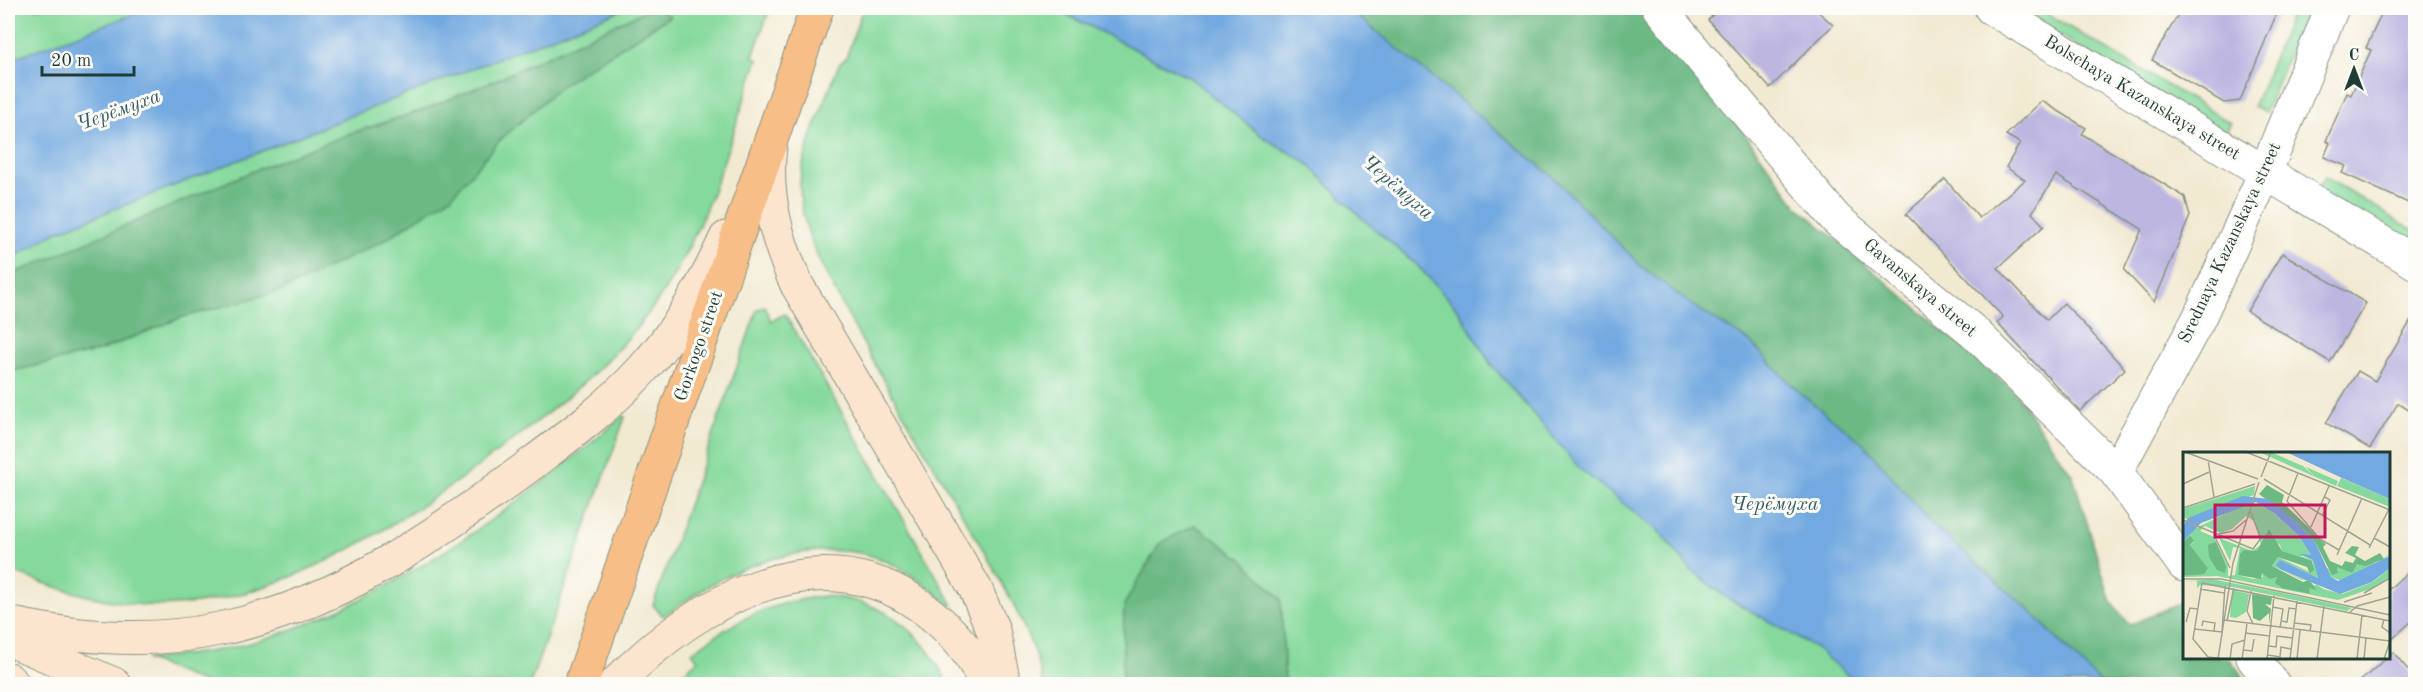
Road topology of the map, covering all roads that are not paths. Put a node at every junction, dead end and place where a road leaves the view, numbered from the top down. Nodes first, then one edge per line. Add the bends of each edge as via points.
1 (817, 8) edge
2 (1659, 8) edge
3 (1991, 8) edge
4 (2332, 8) edge
5 (773, 135) junction
6 (2265, 173) junction
7 (2415, 263) edge
8 (2116, 472) junction
9 (2183, 564) edge
10 (8, 623) edge
11 (8, 639) edge
12 (2254, 659) edge
13 (8, 679) edge
14 (13, 684) edge
15 (114, 684) edge
16 (581, 684) edge
17 (615, 684) edge
18 (985, 684) edge
19 (1004, 684) edge
20 (2273, 684) edge

1 - 5 main road, Gorkogo street
2 - 8 street, Gavanskaya street via 1836,219 1973,331
3 - 6 street, Bolschaya Kazanskaya street
4 - 6 street, Srednaya Kazanskaya street
5 - 10 main road via 709,271 642,370 559,443 434,536 310,600 218,630 116,638
5 - 16 main road, Gorkogo street
5 - 19 main road via 769,161 773,213 788,265 975,588 993,630
6 - 7 street, Bolschaya Kazanskaya street
6 - 8 street, Srednaya Kazanskaya street via 2199,318
8 - 9 street, Gavanskaya street
11 - 15 main road
12 - 20 street
13 - 14 main road
17 - 18 main road via 671,635 721,603 763,585 825,573 874,581 935,616 963,645

